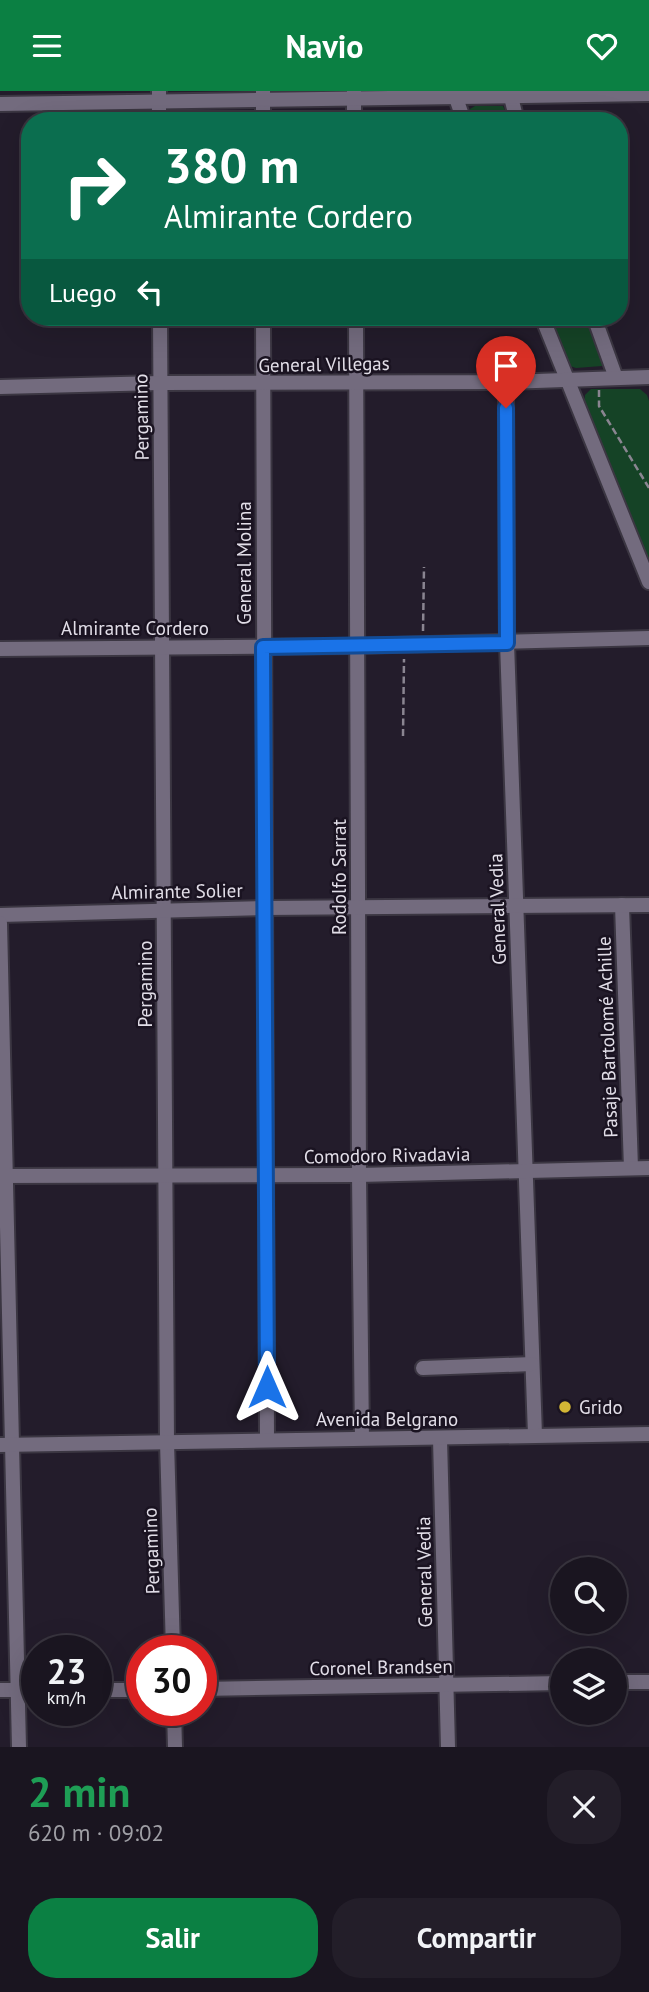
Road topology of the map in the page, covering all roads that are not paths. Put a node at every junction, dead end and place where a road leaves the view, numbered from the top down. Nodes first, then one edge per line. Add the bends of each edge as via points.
1 (649, 94) edge
2 (263, 95) edge
3 (159, 96) edge
4 (354, 96) edge
5 (511, 97) junction
6 (456, 98) junction
7 (0, 104) edge
8 (461, 112) edge
9 (515, 112) edge
10 (160, 326) edge
11 (263, 326) edge
12 (356, 326) edge
13 (546, 326) edge
14 (597, 326) edge
15 (649, 377) edge
16 (616, 378) junction
17 (567, 380) junction
18 (506, 382) junction
19 (160, 383) junction
20 (356, 383) junction
21 (263, 384) junction
22 (0, 387) edge
23 (649, 582) edge
24 (649, 638) edge
25 (507, 643) junction
26 (357, 646) junction
27 (163, 647) junction
28 (263, 647) junction
29 (0, 649) edge
30 (622, 905) junction
31 (649, 905) edge
32 (516, 906) junction
33 (265, 908) junction
34 (359, 909) junction
35 (164, 911) junction
36 (0, 915) edge
37 (0, 923) edge
38 (631, 1168) junction
39 (649, 1168) edge
40 (524, 1172) junction
41 (359, 1175) junction
42 (3, 1176) edge
43 (164, 1176) junction
44 (266, 1176) junction
45 (532, 1364) junction
46 (423, 1368) dead end
47 (649, 1434) edge
48 (534, 1435) junction
49 (362, 1438) junction
50 (267, 1439) junction
51 (440, 1439) junction
52 (167, 1441) junction
53 (6, 1445) edge
54 (173, 1635) edge
55 (627, 1682) edge
56 (649, 1682) edge
57 (550, 1683) edge
58 (446, 1685) junction
59 (217, 1689) edge
60 (19, 1690) junction
61 (0, 1691) edge
62 (174, 1726) edge
63 (19, 1747) edge
64 (175, 1747) edge
65 (448, 1747) edge

1 - 5 street
2 - 3 street
2 - 4 street
3 - 7 street
4 - 6 street
5 - 6 street
5 - 9 street
6 - 8 street
10 - 19 street, Pergamino
11 - 21 street, General Molina
12 - 20 street, Rodolfo Sarrat
13 - 17 street
14 - 16 street
15 - 16 street, General Villegas
16 - 17 street, General Villegas
17 - 18 street, General Villegas
17 - 23 street
18 - 20 street, General Villegas
18 - 25 street, General Vedia
19 - 21 street, General Villegas
19 - 22 street, General Villegas
19 - 27 street, Pergamino
20 - 21 street, General Villegas
20 - 26 street, Rodolfo Sarrat
21 - 28 street, General Molina
24 - 25 street, Almirante Cordero
25 - 26 street, Almirante Cordero
25 - 32 street, General Vedia
26 - 28 street, Almirante Cordero
26 - 34 street, Rodolfo Sarrat
27 - 28 street, Almirante Cordero
27 - 29 street, Almirante Cordero
27 - 35 street, Pergamino
28 - 33 street, General Molina
30 - 31 street, Almirante Solier
30 - 32 street, Almirante Solier
30 - 38 street, Pasaje Bartolomé Achille
32 - 34 street, Almirante Solier
32 - 40 street, General Vedia
33 - 34 street, Almirante Solier
33 - 35 street, Almirante Solier
33 - 44 street, General Molina
34 - 41 street, Rodolfo Sarrat
35 - 36 street, Almirante Solier
35 - 43 street, Pergamino
37 - 42 street
38 - 39 street, Comodoro Rivadavia
38 - 40 street, Comodoro Rivadavia
40 - 41 street, Comodoro Rivadavia
40 - 45 street, General Vedia
41 - 44 street, Comodoro Rivadavia
41 - 49 street, Rodolfo Sarrat
42 - 43 street, Comodoro Rivadavia
42 - 53 street
43 - 44 street, Comodoro Rivadavia
43 - 52 street, Pergamino
44 - 50 street, General Molina
45 - 46 street
45 - 48 street, General Vedia
47 - 48 street, Avenida Belgrano
48 - 51 street, Avenida Belgrano
49 - 50 street, Avenida Belgrano
49 - 51 street, Avenida Belgrano
50 - 52 street, Avenida Belgrano
51 - 58 street, General Vedia
52 - 53 street, Avenida Belgrano
52 - 54 street, Pergamino
53 - 60 street
55 - 56 street
57 - 58 street, Coronel Brandsen
58 - 59 street, Coronel Brandsen
58 - 65 street, General Vedia
60 - 61 street
60 - 63 street
62 - 64 street

